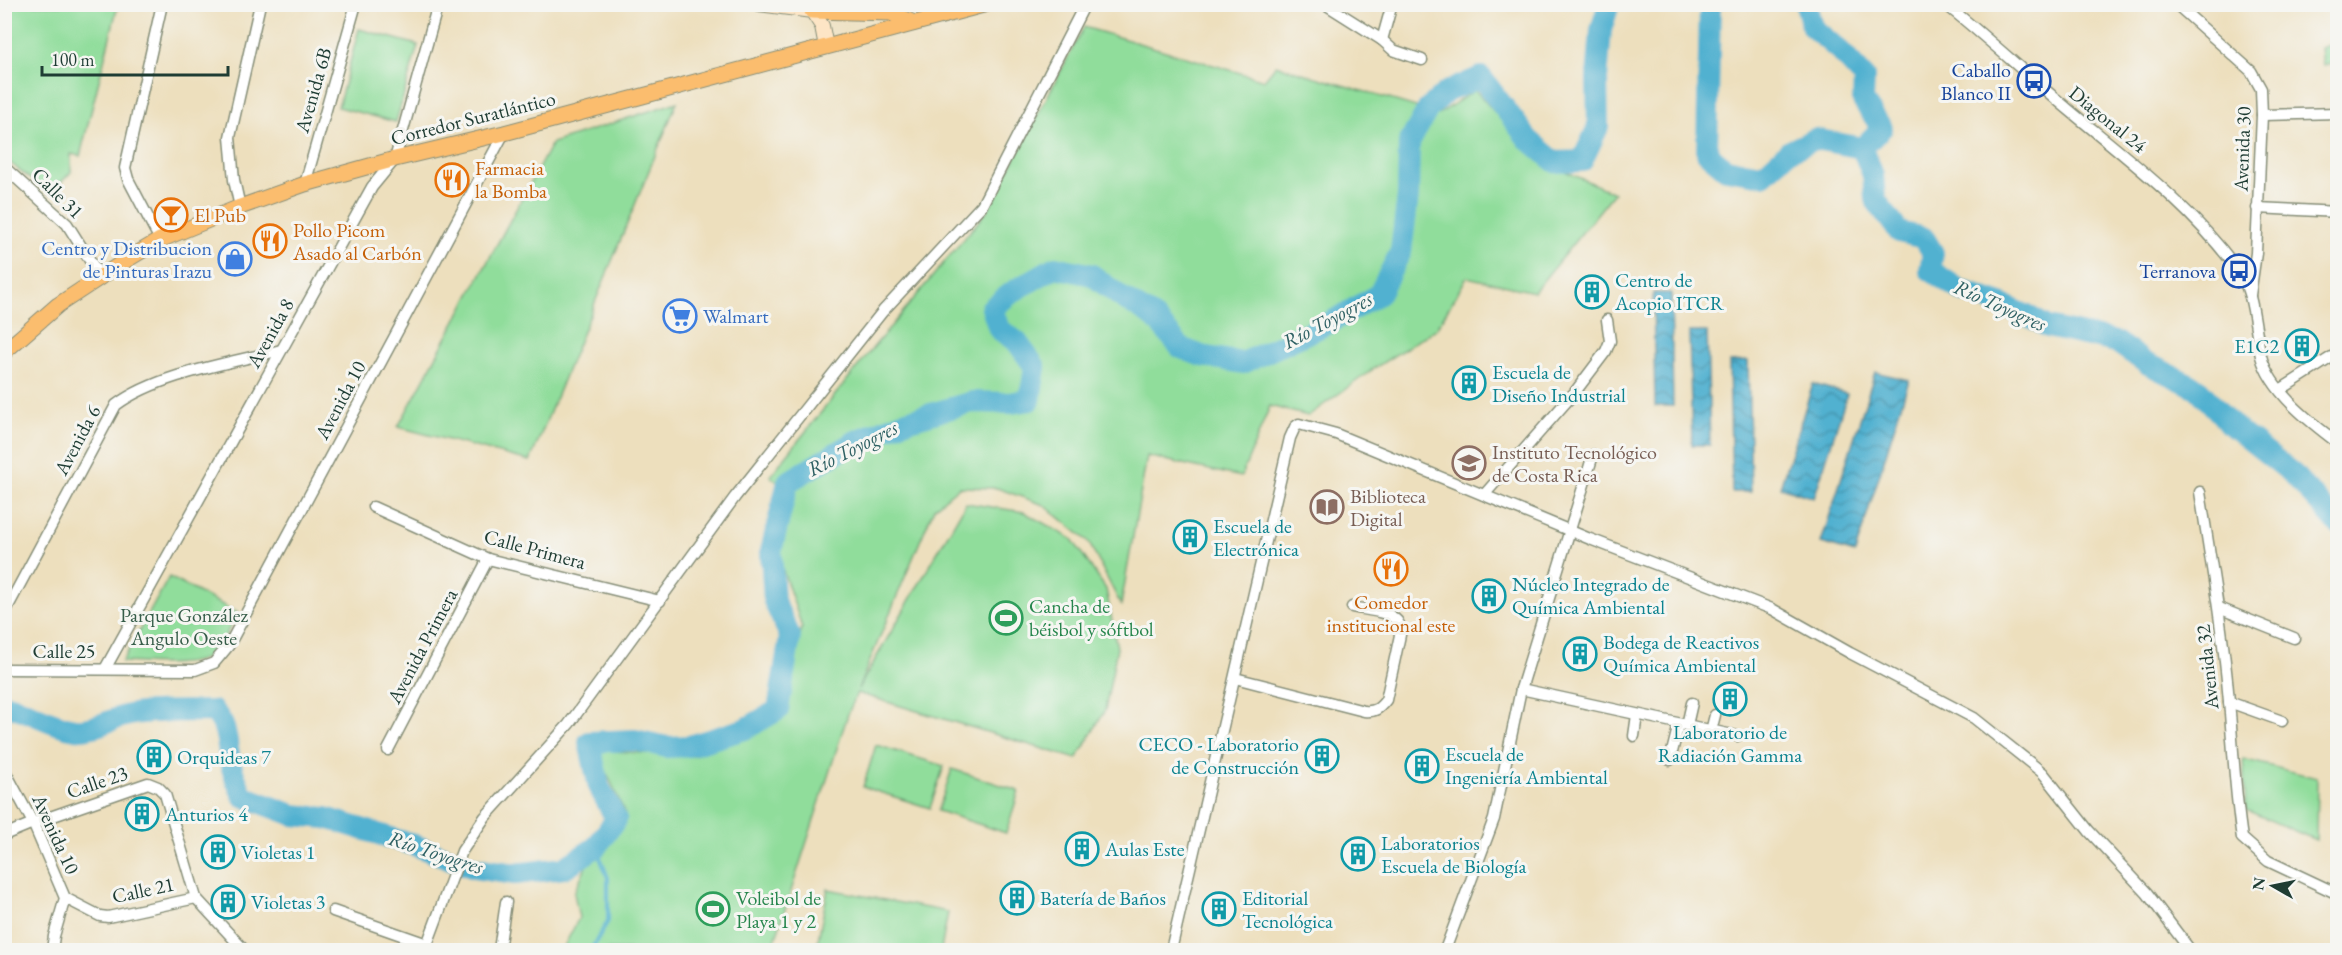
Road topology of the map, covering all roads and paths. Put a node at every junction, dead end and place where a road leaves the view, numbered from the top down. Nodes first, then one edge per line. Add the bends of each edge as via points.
1 (162, 4) edge
2 (260, 4) edge
3 (356, 4) edge
4 (438, 4) edge
5 (759, 4) edge
6 (987, 4) edge
7 (1084, 4) edge
8 (1325, 4) edge
9 (1392, 4) edge
10 (1945, 4) edge
11 (2176, 4) edge
12 (838, 7) edge
13 (812, 11) junction
14 (914, 23) junction
15 (1382, 40) junction
16 (826, 47) junction
17 (1422, 60) dead end
18 (2337, 113) edge
19 (2262, 115) junction
20 (504, 133) junction
21 (395, 159) junction
22 (4, 167) edge
23 (305, 184) junction
24 (240, 207) junction
25 (2258, 208) junction
26 (2337, 212) edge
27 (160, 240) junction
28 (101, 278) junction
29 (2250, 295) junction
30 (1607, 320) dead end
31 (7, 346) edge
32 (281, 350) junction
33 (2337, 352) edge
34 (2280, 390) junction
35 (2337, 443) edge
36 (1593, 455) dead end
37 (2200, 492) dead end
38 (1484, 495) junction
39 (373, 507) dead end
40 (1571, 530) junction
41 (489, 559) junction
42 (660, 602) junction
43 (1352, 607) dead end
44 (2218, 608) junction
45 (4, 614) edge
46 (2294, 638) dead end
47 (4, 669) edge
48 (105, 669) junction
49 (195, 670) joint
50 (1235, 678) junction
51 (1521, 689) junction
52 (2229, 702) junction
53 (1692, 703) dead end
54 (1637, 715) junction
55 (1715, 715) dead end
56 (2282, 721) dead end
57 (1683, 724) junction
58 (1712, 730) junction
59 (1634, 736) dead end
60 (1737, 736) dead end
61 (388, 750) dead end
62 (1670, 760) dead end
63 (4, 769) edge
64 (33, 823) junction
65 (4, 835) edge
66 (2337, 894) edge
67 (65, 898) junction
68 (196, 898) junction
69 (506, 902) dead end
70 (333, 911) dead end
71 (426, 947) edge
72 (52, 951) edge
73 (244, 951) edge
74 (499, 951) edge
75 (1172, 951) edge
76 (1445, 951) edge
77 (2190, 951) edge

1 - 27 street via 125,168
2 - 24 street via 230,137
3 - 23 street, Avenida 6B
4 - 21 street, Avenida 8
5 - 13 street
6 - 14 main road, Corredor Suratlántico
7 - 42 street via 982,205 884,311 735,497
8 - 15 street
9 - 15 street
10 - 29 street, Diagonal 24 via 2191,214 2239,271
11 - 19 street, Avenida 30 via 2251,70 2261,89
12 - 13 main road
12 - 14 main road via 891,14
13 - 16 street via 822,26
14 - 16 main road, Corredor Suratlántico
15 - 17 street via 1393,50
16 - 20 main road, Corredor Suratlántico
18 - 19 street
19 - 25 street, Avenida 30
20 - 21 main road, Corredor Suratlántico
20 - 49 street, Avenida 10 via 229,645 214,663
21 - 23 main road, Corredor Suratlántico
21 - 32 street, Avenida 8 via 372,187
22 - 28 street, Calle 31 via 67,224
23 - 24 main road, Corredor Suratlántico
24 - 27 main road, Corredor Suratlántico
25 - 26 street
25 - 29 street, Avenida 30
27 - 28 main road, Corredor Suratlántico
28 - 31 main road, Corredor Suratlántico via 58,305
29 - 34 street via 2262,359
30 - 38 street via 1610,341 1606,351
32 - 45 street, Avenida 6 via 172,378 116,405
32 - 48 street, Avenida 8
33 - 34 street
34 - 35 street via 2296,409
36 - 40 street
37 - 44 street, Avenida 32
38 - 40 street
38 - 50 street via 1336,434 1297,425 1290,438
39 - 41 street, Calle Primera
40 - 51 street
40 - 77 street via 1773,609 1974,718 2043,773 2089,831 2147,893
41 - 42 street, Calle Primera
41 - 61 street, Avenida Primera
42 - 71 street via 569,724 485,817 462,851
43 - 50 street via 1387,615 1399,624 1386,700 1380,709 1364,711
44 - 46 street
44 - 52 street, Avenida 32
47 - 48 street, Calle 25
48 - 49 street, Calle 25
50 - 75 street
51 - 54 street via 1553,701
51 - 76 street via 1494,819
52 - 56 street
52 - 66 street, Avenida 32 via 2242,838 2268,861
53 - 57 street
54 - 57 street
54 - 59 street
55 - 58 street
57 - 58 street
57 - 62 street
58 - 60 street
63 - 64 street, Avenida 10
64 - 65 street, Calle 23
64 - 67 street, Avenida 10
64 - 68 street, Calle 23 via 148,783 158,787 165,794
67 - 68 street, Calle 21 via 108,917
67 - 72 street, Avenida 10
68 - 73 street
69 - 74 street
70 - 71 street

